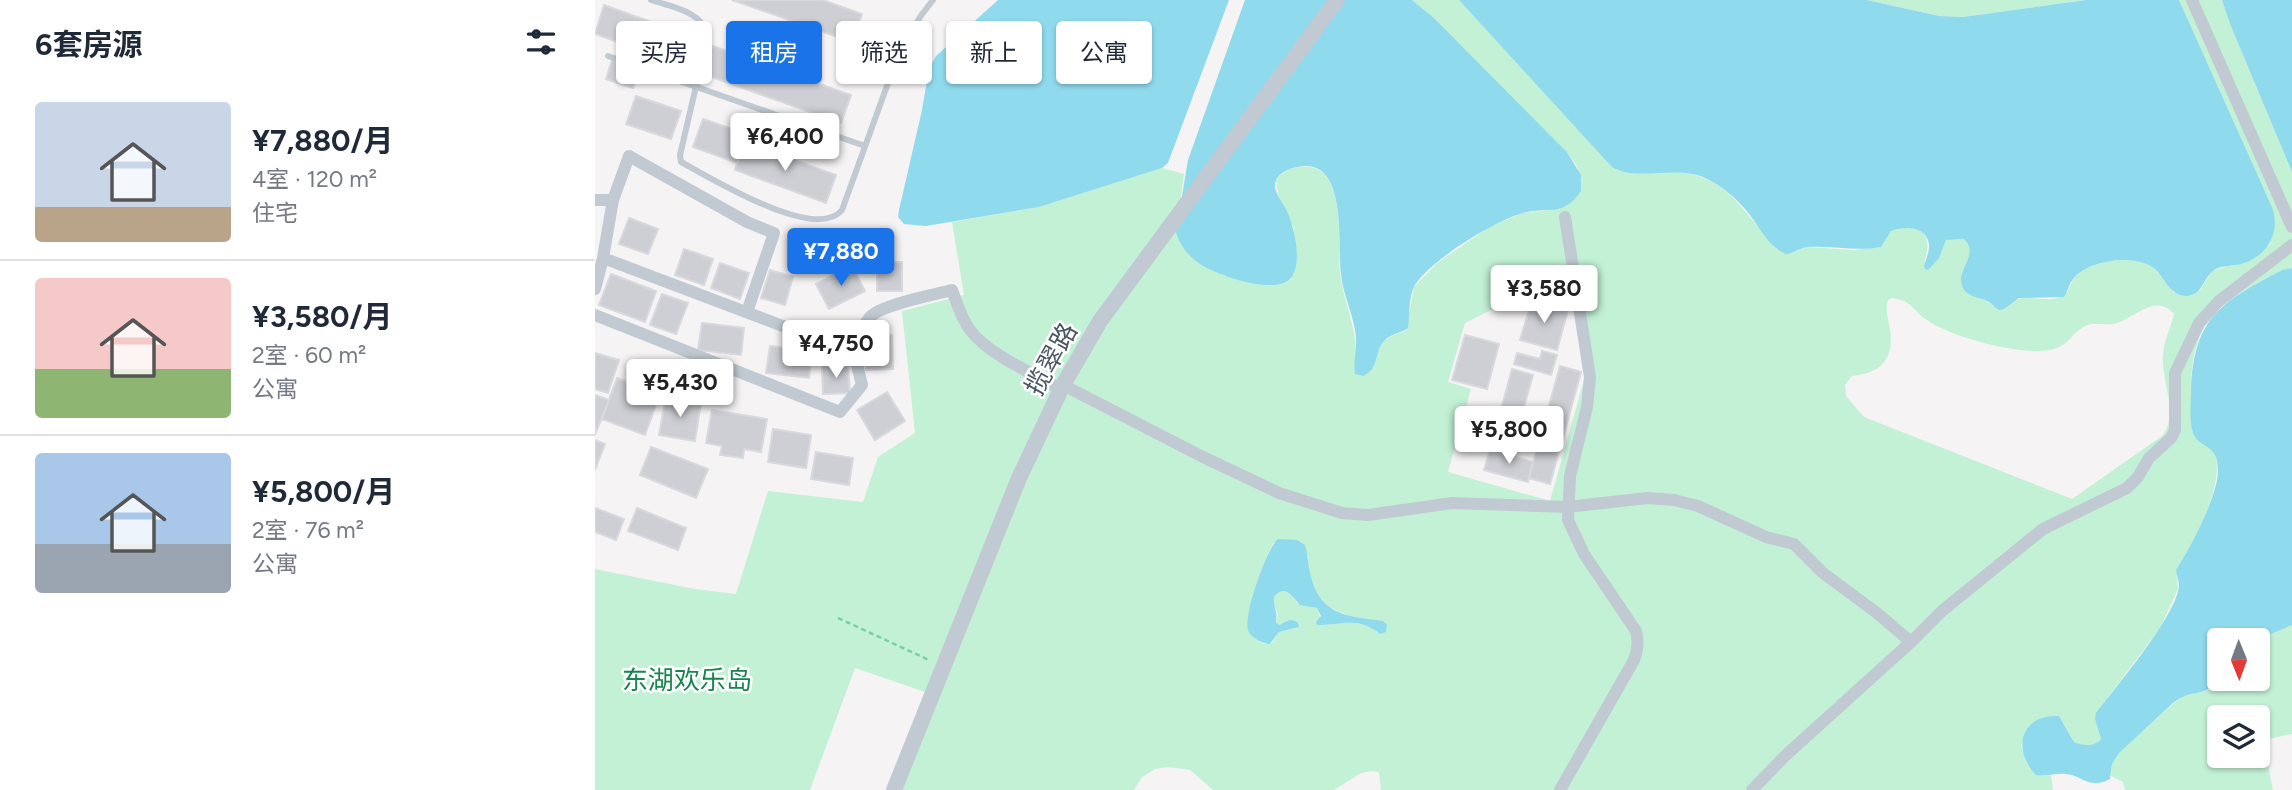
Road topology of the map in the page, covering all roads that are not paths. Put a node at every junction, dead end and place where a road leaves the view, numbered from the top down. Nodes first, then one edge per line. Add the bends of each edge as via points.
1 (650, 0) edge
2 (1336, 0) edge
3 (2192, 0) edge
4 (931, 2) edge
5 (608, 56) dead end
6 (697, 87) junction
7 (865, 146) junction
8 (595, 200) edge
9 (613, 200) junction
10 (1565, 217) dead end
11 (2292, 227) edge
12 (2292, 245) edge
13 (603, 258) junction
14 (595, 289) edge
15 (747, 312) junction
16 (595, 315) edge
17 (854, 353) junction
18 (1062, 387) junction
19 (1567, 507) junction
20 (1910, 642) junction
21 (894, 790) edge
22 (1560, 790) edge
23 (1752, 790) edge

1 - 6 lane via 684,11 706,28 708,40
2 - 18 street, 揽翠路 via 1100,321
3 - 11 street
4 - 7 lane via 896,61
5 - 6 lane
6 - 7 lane
6 - 7 lane via 681,162 768,208 803,217 839,214
8 - 9 street
9 - 13 street
9 - 15 street via 629,156 774,233
10 - 19 street via 1590,377
12 - 20 street via 2204,316 2175,373 2175,430 2138,478 2127,488 2043,529
13 - 14 street
13 - 15 street
15 - 17 street
16 - 17 street via 840,412 862,386
17 - 18 street via 874,314 952,290 966,324 978,338
18 - 19 street via 1279,493 1342,513 1368,515 1471,502
18 - 21 street, 揽翠路 via 1019,478
19 - 20 street via 1660,498 1708,510 1766,537 1794,544 1822,573
19 - 22 street via 1573,535 1638,639 1633,660
20 - 23 street

